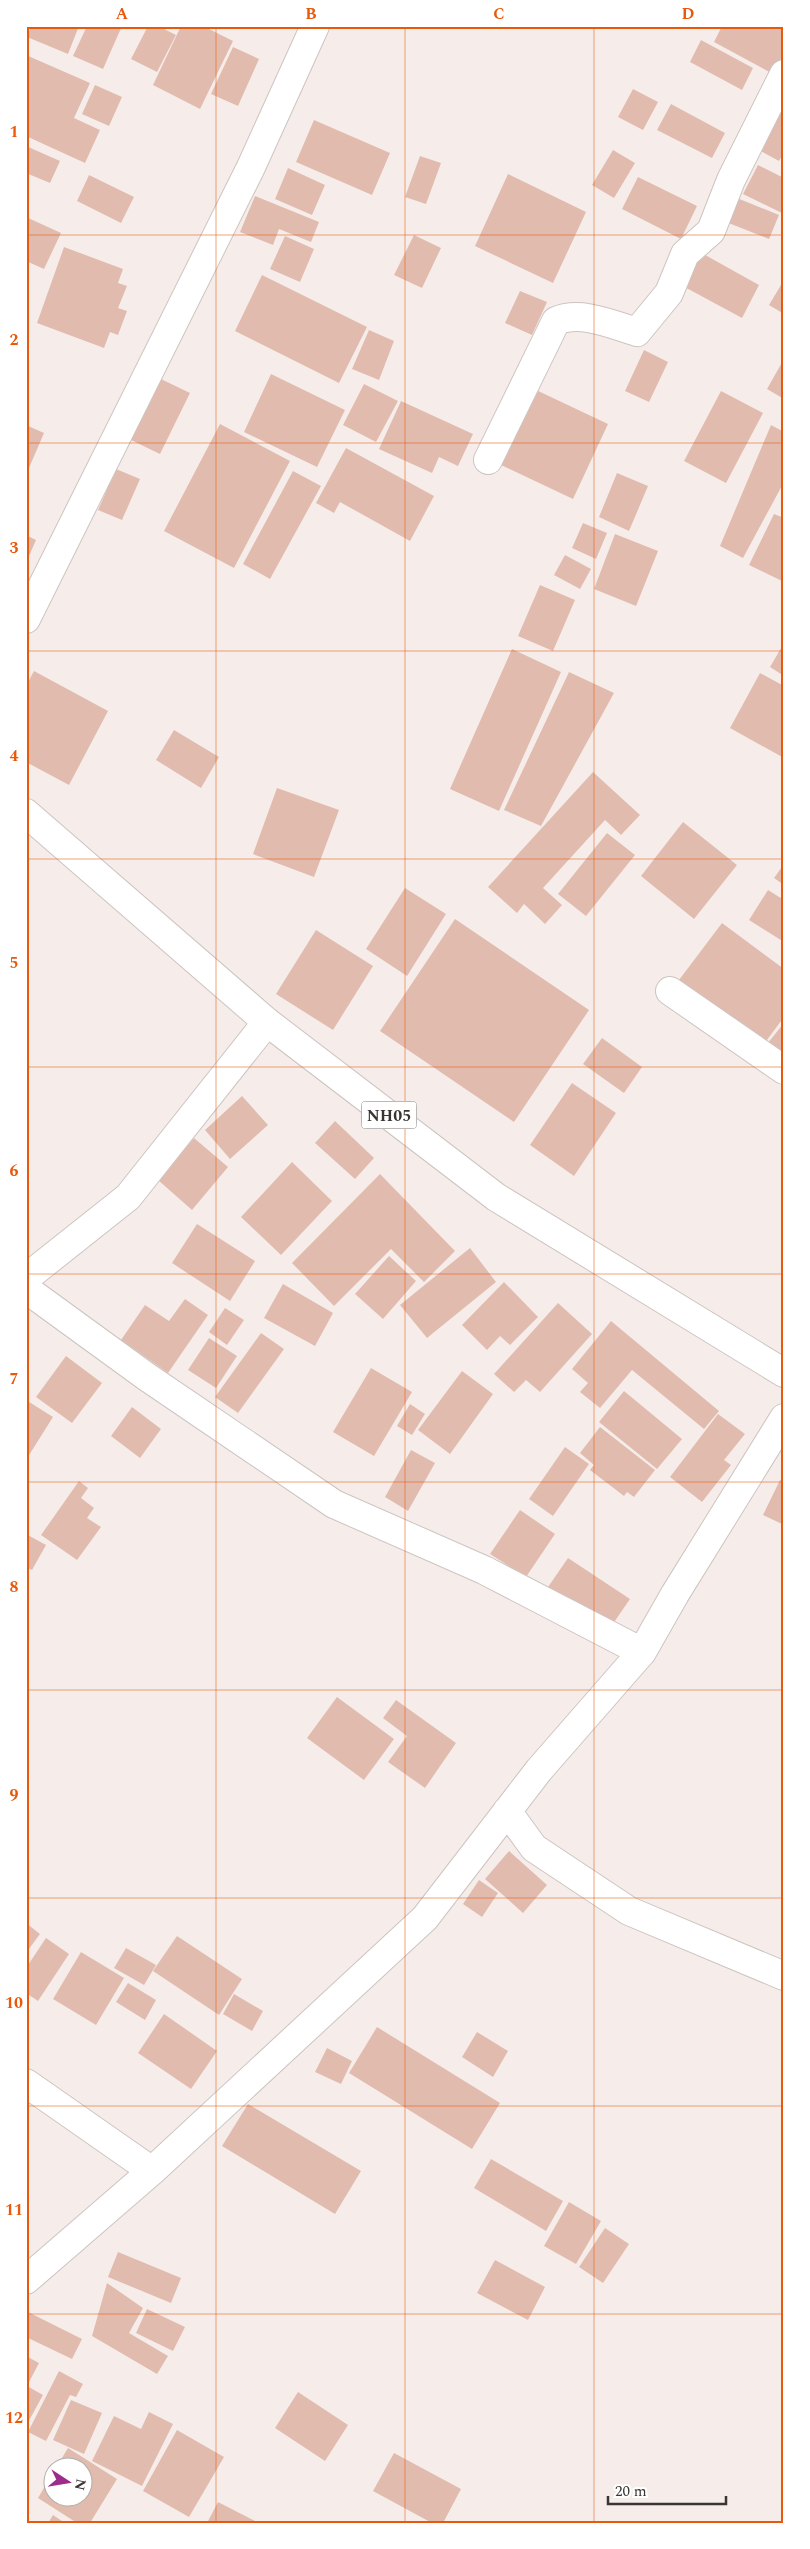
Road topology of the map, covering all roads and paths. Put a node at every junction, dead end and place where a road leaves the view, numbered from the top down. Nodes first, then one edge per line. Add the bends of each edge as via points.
1 (315, 26) edge
2 (784, 74) edge
3 (488, 460) dead end
4 (26, 619) edge
5 (26, 813) edge
6 (670, 991) dead end
7 (267, 1022) junction
8 (784, 1070) edge
9 (26, 1278) edge
10 (26, 1290) edge
11 (784, 1373) edge
12 (784, 1418) edge
13 (642, 1652) junction
14 (507, 1812) junction
15 (784, 1976) edge
16 (26, 2083) edge
17 (152, 2171) junction
18 (26, 2280) edge

1 - 4 street via 251,167
2 - 3 street via 731,180 711,231 685,254 668,293 638,332 569,316 556,321
5 - 7 street, NH05
6 - 8 street
7 - 9 street via 128,1197
7 - 11 street, NH05 via 496,1197
10 - 13 street via 334,1504 484,1570
12 - 13 street
13 - 14 street via 539,1770
14 - 15 street via 534,1848 629,1911
14 - 17 street via 425,1918
16 - 17 street
17 - 18 street

